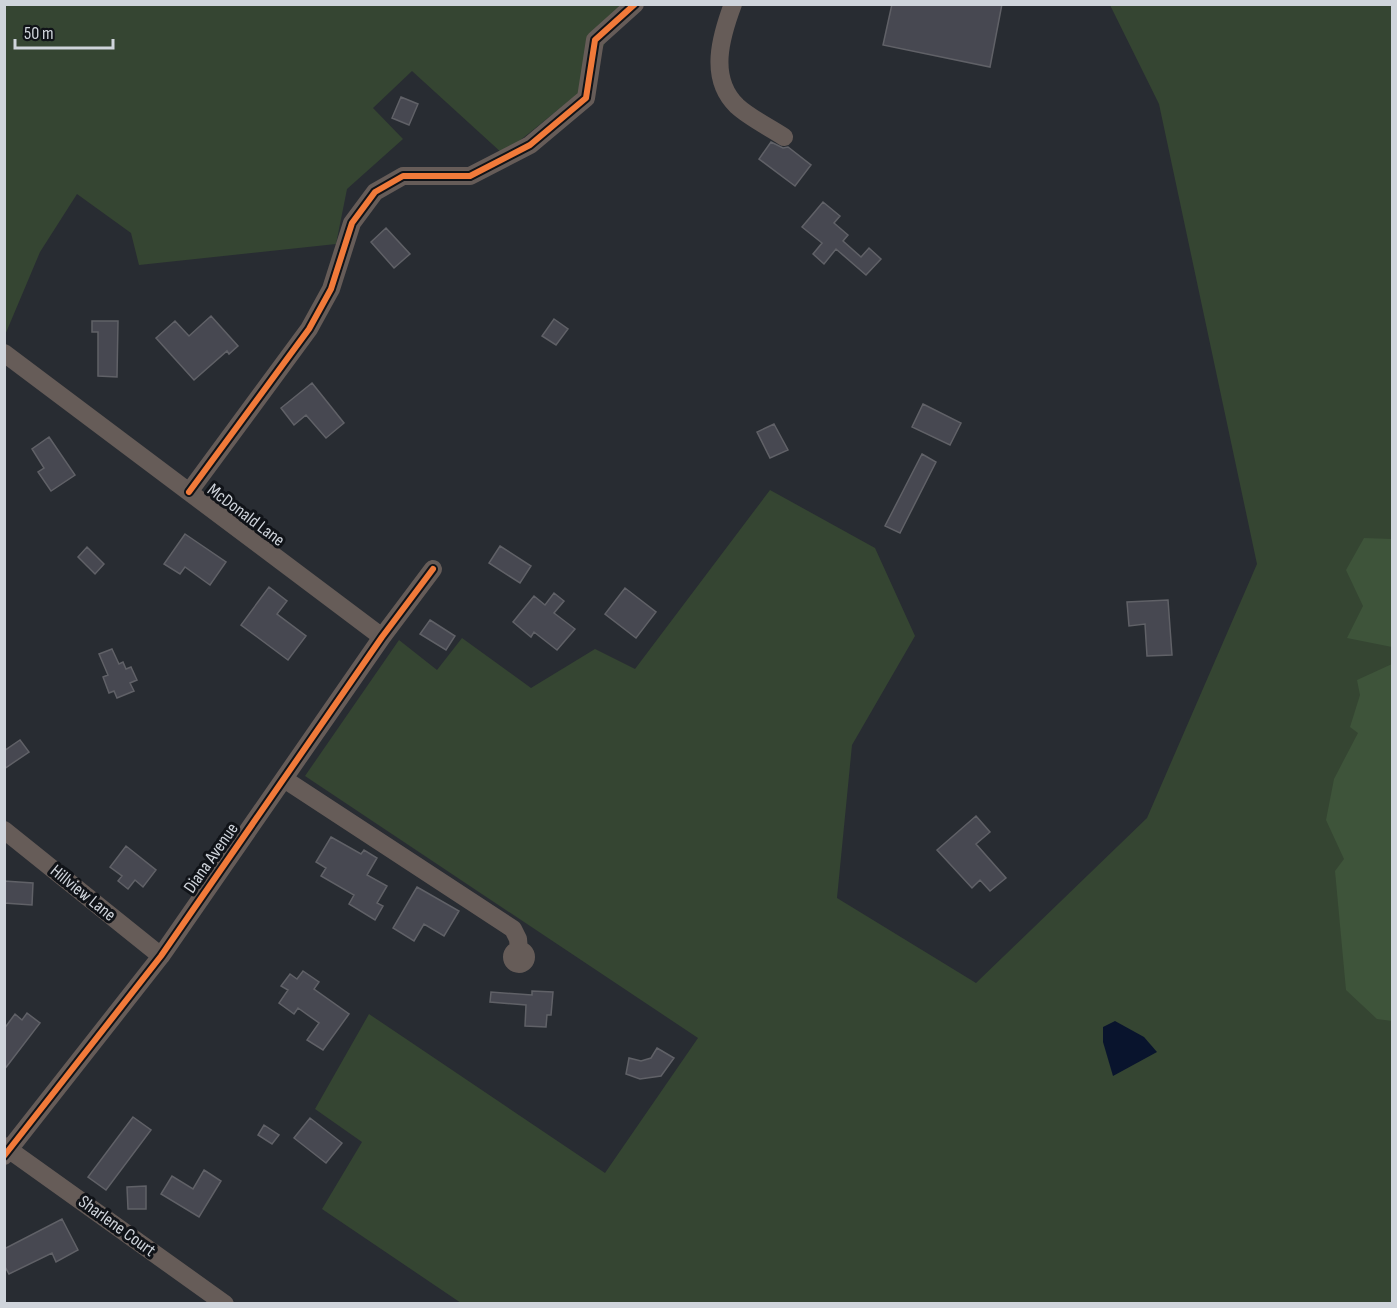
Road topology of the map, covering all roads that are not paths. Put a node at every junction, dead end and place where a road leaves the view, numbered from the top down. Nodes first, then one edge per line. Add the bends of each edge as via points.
1 (635, 4) edge
2 (733, 4) edge
3 (784, 137) dead end
4 (4, 353) edge
5 (189, 492) junction
6 (433, 569) dead end
7 (382, 637) junction
8 (284, 779) junction
9 (4, 830) edge
10 (519, 951) dead end
11 (161, 956) junction
12 (6, 1150) edge
13 (225, 1304) edge

1 - 5 street via 596,40 586,98 530,145 470,176 403,176 375,192 352,223 331,289 309,329
2 - 3 street via 718,58 729,97
4 - 5 street, McDonald Lane
5 - 7 street, McDonald Lane
6 - 7 street, Diana Avenue
7 - 8 street, Diana Avenue
8 - 10 street via 513,929
8 - 11 street, Diana Avenue
9 - 11 street, Hillview Lane
11 - 12 street, Diana Avenue
12 - 13 street, Sharlene Court

